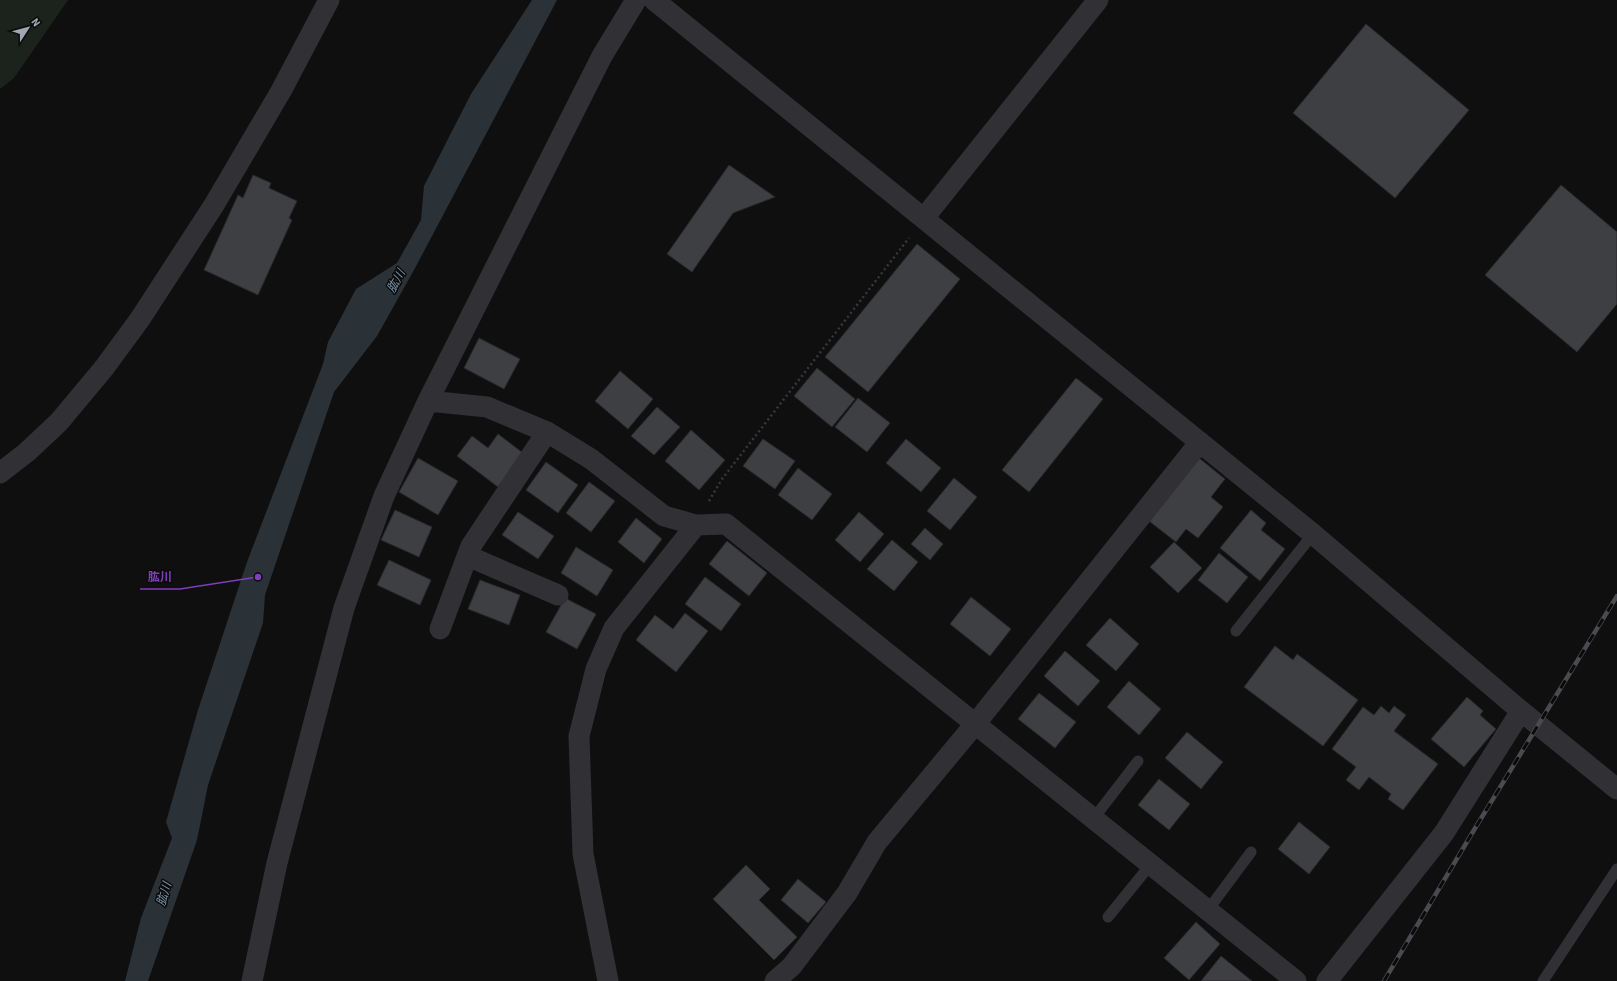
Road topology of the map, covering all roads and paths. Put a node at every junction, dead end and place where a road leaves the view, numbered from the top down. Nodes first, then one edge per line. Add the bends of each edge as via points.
1 (329, 0) edge
2 (636, 0) edge
3 (654, 0) edge
4 (1098, 0) edge
5 (924, 218) junction
6 (428, 401) junction
7 (547, 432) junction
8 (1200, 442) junction
9 (0, 473) edge
10 (696, 525) junction
11 (1313, 534) junction
12 (468, 556) junction
13 (558, 596) dead end
14 (440, 629) dead end
15 (1236, 631) dead end
16 (1521, 711) junction
17 (976, 723) junction
18 (1138, 761) dead end
19 (1617, 789) edge
20 (1094, 818) junction
21 (1251, 852) dead end
22 (1151, 864) junction
23 (1617, 869) edge
24 (1208, 910) junction
25 (1108, 917) dead end
26 (252, 981) edge
27 (608, 981) edge
28 (775, 981) edge
29 (1296, 981) edge
30 (1327, 981) edge
31 (1543, 981) edge

1 - 9 street via 281,91 214,205 140,319 59,422
2 - 6 street via 602,56
3 - 5 street
4 - 5 street
5 - 8 street
5 - 10 path via 722,479
6 - 7 street via 487,407
6 - 26 street via 384,496 344,608 277,863
7 - 10 street via 591,459 664,516
7 - 12 street via 471,546
8 - 11 street
8 - 17 street
10 - 17 street via 726,524
10 - 27 street via 614,628 596,669 580,736 583,854
11 - 15 lane
11 - 16 street
12 - 13 street
12 - 14 street
16 - 19 street
16 - 30 street via 1444,833
17 - 20 street
17 - 28 street via 877,842 847,893 792,966
18 - 20 lane
20 - 22 street
21 - 24 lane
22 - 24 street
22 - 25 lane
23 - 31 lane
24 - 29 street

